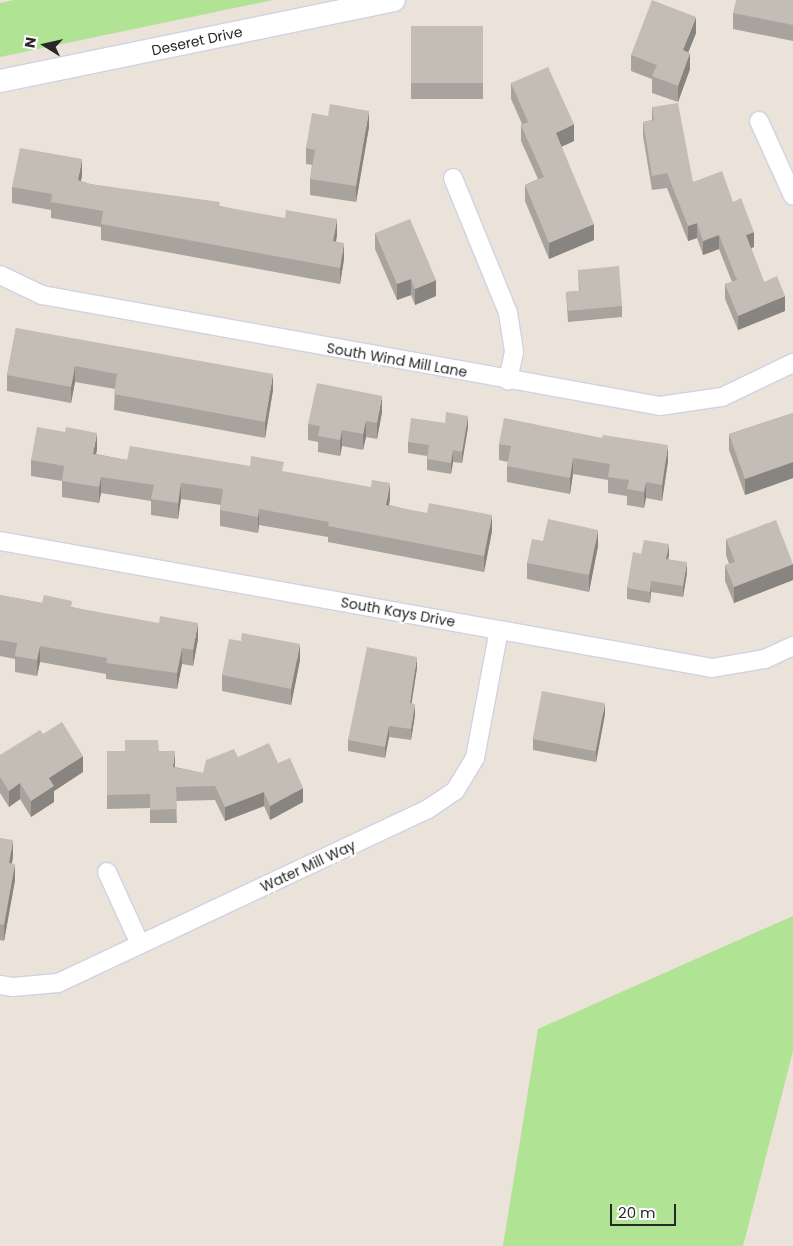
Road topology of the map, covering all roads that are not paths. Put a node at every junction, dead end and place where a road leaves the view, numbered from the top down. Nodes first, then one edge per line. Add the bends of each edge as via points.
1 (394, 0) edge
2 (0, 81) edge
3 (758, 121) dead end
4 (453, 178) dead end
5 (793, 196) edge
6 (0, 274) edge
7 (793, 363) edge
8 (508, 380) junction
9 (0, 541) edge
10 (499, 630) junction
11 (793, 646) edge
12 (107, 872) dead end
13 (140, 944) junction
14 (0, 985) edge

1 - 2 street, Deseret Drive
3 - 5 street
4 - 8 street via 508,313 514,352
6 - 8 street, South Wind Mill Lane via 42,295
7 - 8 street, South Wind Mill Lane via 722,397 660,406
9 - 10 street, South Kays Drive
10 - 11 street, South Kays Drive via 712,668 765,659
10 - 13 street, Water Mill Way via 475,758 455,792 428,809
12 - 13 street
13 - 14 street, Water Mill Way via 58,983

